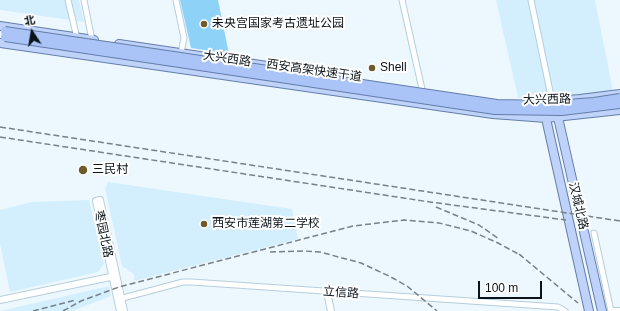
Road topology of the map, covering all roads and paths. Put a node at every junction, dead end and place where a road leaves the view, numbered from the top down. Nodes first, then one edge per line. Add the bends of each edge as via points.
1 (68, 0) edge
2 (84, 0) edge
3 (176, 0) edge
4 (402, 0) edge
5 (531, 0) edge
6 (2, 34) edge
7 (76, 38) junction
8 (92, 40) junction
9 (181, 53) junction
10 (422, 89) junction
11 (620, 94) edge
12 (620, 98) edge
13 (552, 101) junction
14 (543, 102) junction
15 (620, 104) edge
16 (620, 110) edge
17 (558, 117) junction
18 (546, 118) junction
19 (594, 233) dead end
20 (115, 276) junction
21 (327, 292) junction
22 (120, 298) junction
23 (0, 300) edge
24 (120, 311) edge
25 (124, 311) edge
26 (332, 311) edge
27 (565, 311) edge
28 (589, 311) edge
29 (602, 311) edge
30 (611, 311) edge
31 (620, 311) edge

1 - 7 street
2 - 8 street
3 - 9 street via 184,38
4 - 10 street
5 - 13 street
6 - 7 main road, 大兴西路
6 - 12 highway, 西安高架快速干道, bridge via 497,104 554,105
6 - 15 highway, 西安高架快速干道, bridge via 495,110 562,111
6 - 18 main road, 大兴西路 via 493,114
7 - 8 main road, 大兴西路
8 - 9 main road, 大兴西路
9 - 10 main road, 大兴西路
10 - 14 main road, 大兴西路 via 501,101
11 - 13 main road, 大兴西路
13 - 14 main road, 大兴西路
13 - 17 main road, 汉城北路
14 - 18 main road, 汉城北路
16 - 17 main road, 大兴西路
17 - 18 main road, 大兴西路
17 - 29 main road, 汉城北路
18 - 28 main road, 汉城北路
19 - 30 street
20 - 20 street, 枣园北路 via 100,200 96,201
20 - 22 street, 枣园北路
20 - 23 street
21 - 22 street, 立信路 via 182,282
21 - 26 street
21 - 27 street, 立信路 via 558,307
22 - 24 street, 枣园北路
22 - 25 street, 枣园北路
30 - 31 street

